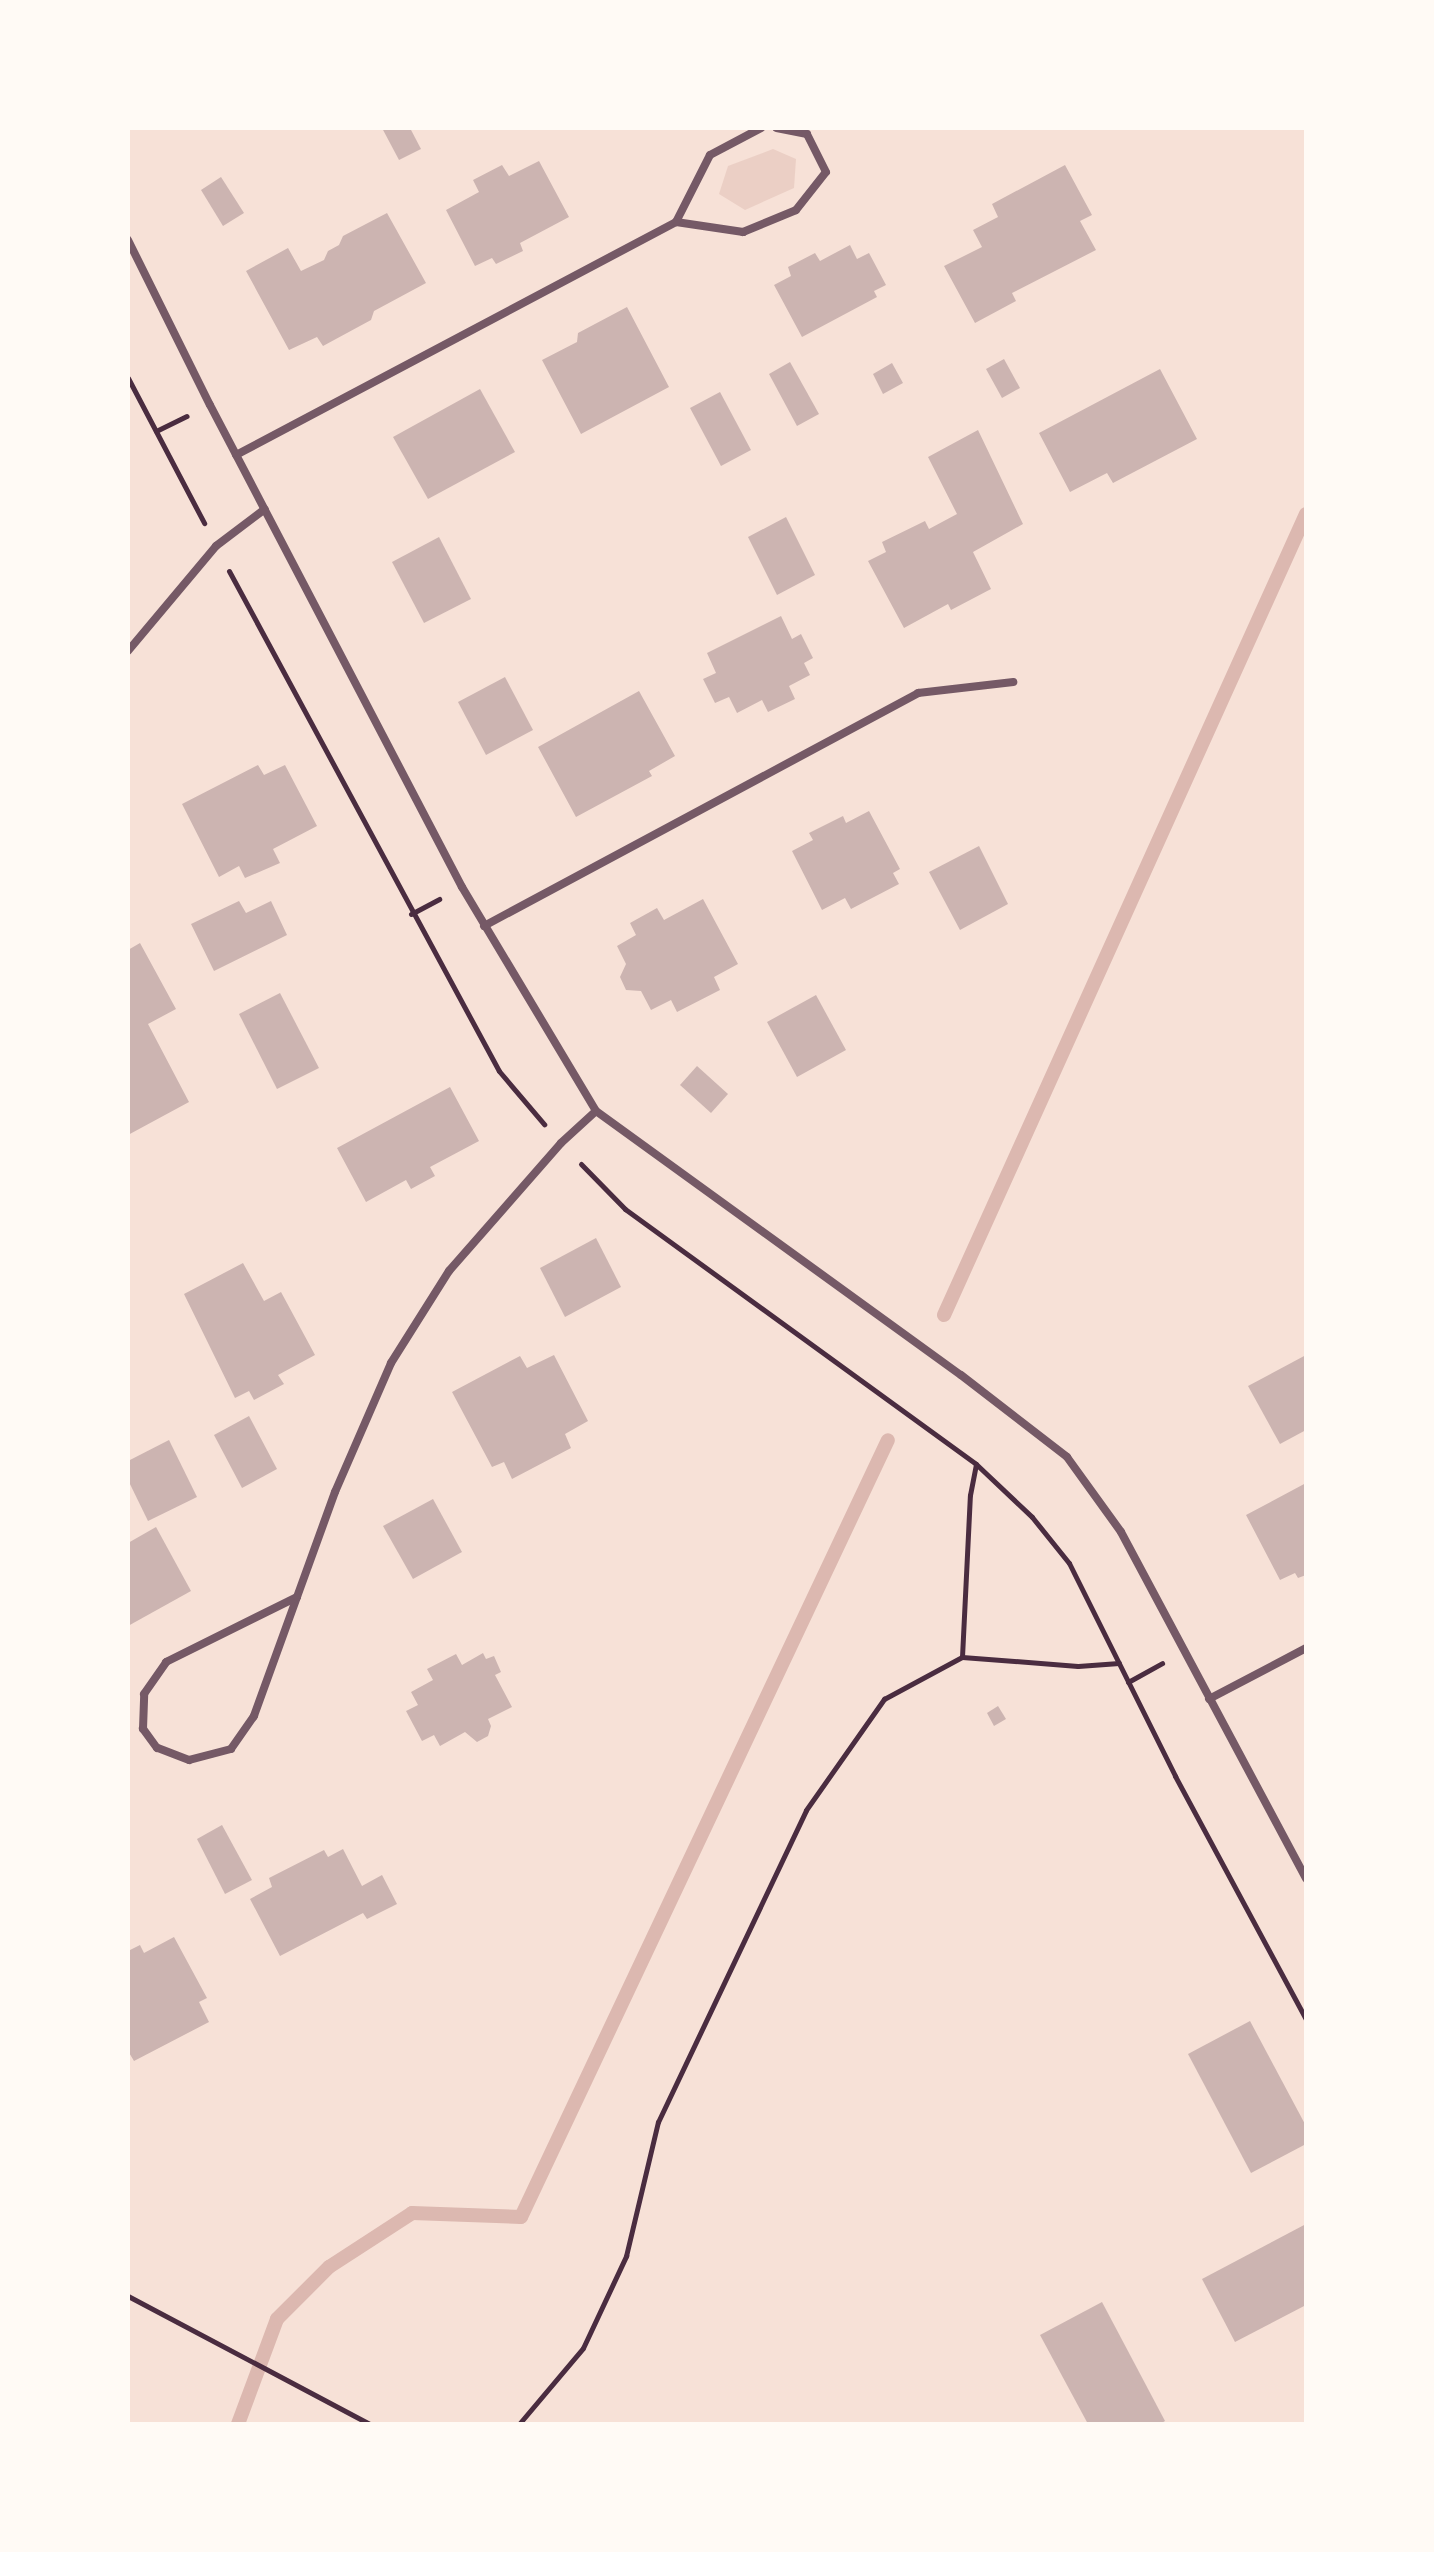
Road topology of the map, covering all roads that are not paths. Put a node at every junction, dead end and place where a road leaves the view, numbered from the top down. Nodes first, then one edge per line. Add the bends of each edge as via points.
1 (761, 128) edge
2 (777, 128) edge
3 (676, 222) junction
4 (128, 240) edge
5 (236, 455) junction
6 (265, 509) junction
7 (128, 651) edge
8 (1013, 682) dead end
9 (484, 926) junction
10 (596, 1111) junction
11 (297, 1597) junction
12 (1306, 1648) edge
13 (1209, 1699) junction
14 (1306, 1879) edge

1 - 3 street via 710,155
2 - 3 street via 807,134 826,172 796,210 743,232
3 - 5 street
4 - 5 street
5 - 6 street
6 - 7 street via 216,546
6 - 9 street
8 - 9 street via 918,693
9 - 10 street
10 - 11 street via 561,1143 449,1271 404,1342 335,1492
10 - 13 street via 1067,1457 1121,1532
11 - 11 street via 166,1662 144,1694 143,1729 157,1748 189,1760 231,1749 254,1716
12 - 13 street
13 - 14 street

